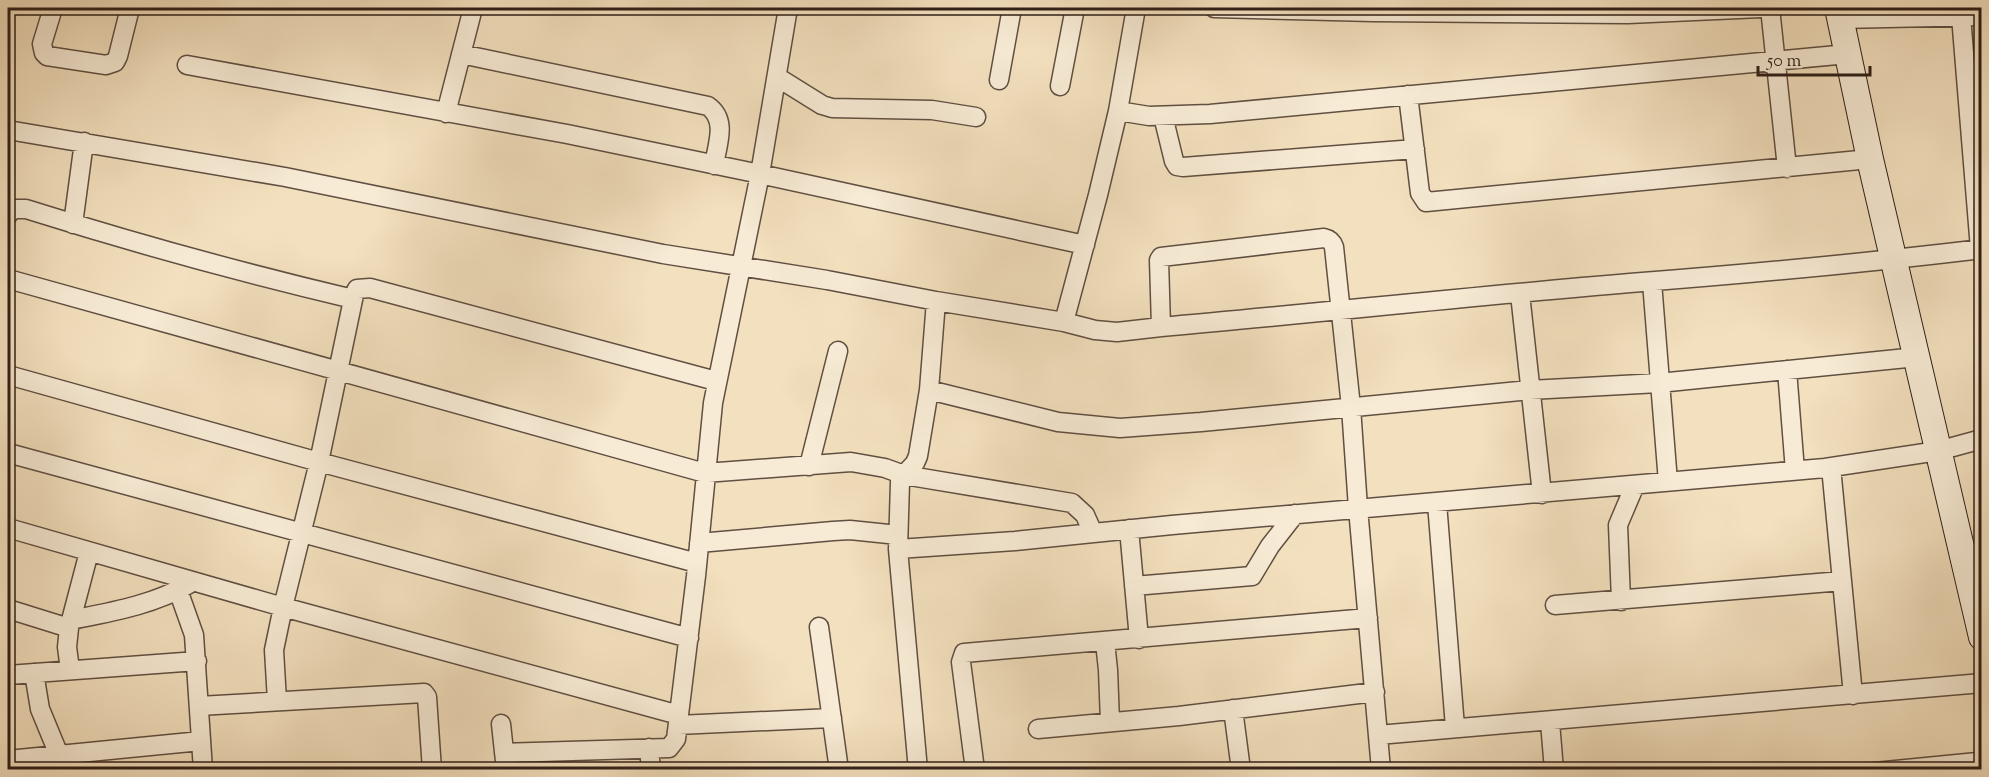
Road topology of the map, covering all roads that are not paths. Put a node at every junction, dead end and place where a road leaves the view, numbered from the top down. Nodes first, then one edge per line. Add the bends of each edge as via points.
1 (52, 8) edge
2 (130, 8) edge
3 (473, 8) edge
4 (788, 8) edge
5 (1012, 8) edge
6 (1076, 8) edge
7 (1136, 8) edge
8 (1214, 8) edge
9 (1754, 8) edge
10 (1770, 8) edge
11 (1373, 10) edge
12 (1562, 10) edge
13 (1651, 10) edge
14 (1839, 13) edge
15 (1954, 13) edge
16 (1982, 16) edge
17 (461, 54) junction
18 (1848, 54) junction
19 (1776, 62) junction
20 (187, 64) dead end
21 (777, 77) junction
22 (999, 80) dead end
23 (1060, 86) dead end
24 (1408, 95) junction
25 (1118, 111) junction
26 (446, 112) junction
27 (1163, 116) junction
28 (976, 117) dead end
29 (8, 130) edge
30 (84, 142) junction
31 (1415, 149) junction
32 (1870, 159) junction
33 (714, 165) junction
34 (1787, 168) junction
35 (760, 174) junction
36 (8, 215) edge
37 (73, 224) junction
38 (1085, 245) junction
39 (1981, 249) edge
40 (1894, 260) junction
41 (742, 265) junction
42 (8, 279) edge
43 (1652, 282) junction
44 (1520, 294) junction
45 (353, 298) junction
46 (936, 301) junction
47 (1341, 311) junction
48 (1064, 322) junction
49 (1161, 327) junction
50 (838, 351) dead end
51 (1917, 357) junction
52 (339, 370) junction
53 (1787, 370) junction
54 (8, 375) edge
55 (717, 381) junction
56 (1659, 382) junction
57 (929, 390) junction
58 (1530, 390) junction
59 (1351, 407) junction
60 (1982, 439) edge
61 (1938, 452) junction
62 (8, 453) edge
63 (319, 462) junction
64 (809, 466) junction
65 (1831, 467) junction
66 (1795, 471) junction
67 (705, 473) junction
68 (904, 475) junction
69 (1668, 483) junction
70 (1635, 485) junction
71 (1542, 494) junction
72 (1437, 503) junction
73 (1358, 508) junction
74 (1295, 514) junction
75 (8, 528) edge
76 (1129, 529) junction
77 (1093, 533) junction
78 (300, 534) junction
79 (898, 542) junction
80 (699, 543) junction
81 (89, 552) junction
82 (697, 563) junction
83 (1842, 581) junction
84 (186, 586) junction
85 (1134, 586) junction
86 (1621, 601) junction
87 (1555, 605) dead end
88 (283, 607) junction
89 (8, 609) edge
90 (1368, 618) junction
91 (70, 624) junction
92 (819, 627) dead end
93 (1982, 637) edge
94 (688, 638) junction
95 (1139, 639) junction
96 (1105, 642) junction
97 (197, 661) junction
98 (70, 670) junction
99 (34, 673) junction
100 (8, 675) edge
101 (1982, 683) edge
102 (1375, 692) junction
103 (1853, 695) junction
104 (277, 701) junction
105 (199, 706) junction
106 (1233, 709) junction
107 (832, 718) junction
108 (678, 720) junction
109 (1110, 722) junction
110 (1550, 722) junction
111 (501, 724) dead end
112 (1455, 727) junction
113 (1038, 729) dead end
114 (1378, 735) junction
115 (201, 741) junction
116 (649, 748) junction
117 (59, 755) junction
118 (1982, 757) edge
119 (8, 760) edge
120 (505, 761) edge
121 (203, 770) edge
122 (432, 770) edge
123 (651, 770) edge
124 (839, 770) edge
125 (918, 770) edge
126 (975, 770) edge
127 (1241, 770) edge
128 (1381, 770) edge
129 (1554, 770) edge
130 (1849, 770) edge

1 - 2 street via 42,44 47,56 111,65 118,56
3 - 17 street
4 - 21 street
5 - 22 street
6 - 23 street
7 - 25 street
8 - 11 street
9 - 13 street
10 - 19 street
11 - 12 street
12 - 13 street
14 - 15 street
14 - 18 street
15 - 16 street
15 - 39 street
17 - 26 street
17 - 33 street via 708,106 715,111 720,126
18 - 19 street
18 - 32 street
19 - 24 street
19 - 34 street
20 - 26 street
21 - 28 street via 832,108 932,110
21 - 35 street
24 - 27 street
24 - 31 street
25 - 27 street
25 - 38 street
26 - 33 street
27 - 31 street via 1174,161 1183,167
29 - 30 street
30 - 37 street
30 - 41 street via 285,177 663,254
31 - 34 street via 1420,193 1426,202 1432,203
32 - 34 street
32 - 40 street
33 - 35 street
35 - 38 street
35 - 41 street
36 - 37 street via 12,209 26,208
37 - 45 street via 254,275
38 - 48 street
39 - 40 street
40 - 43 street
40 - 51 street
41 - 46 street
41 - 55 street
42 - 52 street
43 - 44 street
43 - 56 street
44 - 47 street
44 - 58 street
45 - 52 street
45 - 55 street via 357,289 370,288
46 - 48 street
46 - 57 street
47 - 49 street
47 - 49 street via 1334,247 1324,238 1161,257
47 - 59 street
48 - 49 street via 1107,331
50 - 64 street
51 - 53 street
51 - 61 street
52 - 63 street
52 - 67 street
53 - 56 street
53 - 66 street
54 - 63 street
55 - 67 street
56 - 58 street
56 - 69 street
57 - 59 street via 1058,422 1120,428
57 - 68 street via 918,456
58 - 59 street
58 - 71 street
59 - 73 street
60 - 61 street
61 - 65 street
61 - 93 street
62 - 78 street
63 - 78 street
63 - 82 street
64 - 67 street
64 - 68 street via 851,462
65 - 66 street
65 - 83 street
66 - 69 street
67 - 80 street
68 - 77 street via 1072,503 1085,515
68 - 79 street via 899,492
69 - 70 street
70 - 71 street
70 - 86 street via 1618,525
71 - 72 street
72 - 73 street
72 - 112 street
73 - 74 street
73 - 90 street
74 - 76 street
74 - 85 street via 1255,573 1248,577
75 - 81 street
76 - 77 street
76 - 85 street
77 - 79 street via 1015,541
78 - 88 street
78 - 94 street
79 - 80 street via 850,530
79 - 125 street
80 - 82 street
81 - 84 street
81 - 91 street
82 - 94 street
83 - 86 street
83 - 103 street
84 - 88 street
84 - 91 street
84 - 97 street
85 - 95 street
86 - 87 street
88 - 104 street via 274,650
88 - 108 street
89 - 91 street
90 - 95 street
90 - 102 street
91 - 98 street
92 - 107 street
94 - 108 street
95 - 96 street
96 - 109 street
96 - 126 street via 964,653 961,662
97 - 98 street
97 - 105 street
98 - 99 street
99 - 100 street
99 - 117 street via 40,709
101 - 103 street
102 - 106 street
102 - 114 street
103 - 110 street
104 - 105 street
104 - 122 street via 424,693
105 - 115 street
106 - 109 street
106 - 127 street
107 - 108 street
107 - 124 street
108 - 116 street via 672,747
109 - 113 street
110 - 112 street
110 - 129 street
111 - 120 street
112 - 114 street
114 - 128 street
115 - 117 street
115 - 121 street
116 - 120 street
116 - 123 street
117 - 119 street
118 - 130 lane

